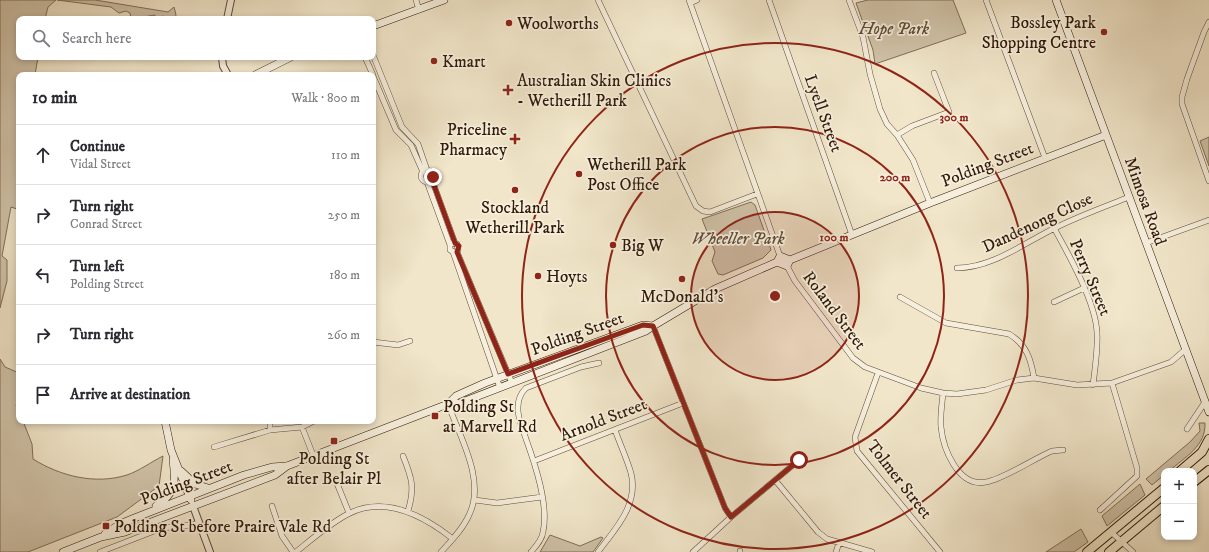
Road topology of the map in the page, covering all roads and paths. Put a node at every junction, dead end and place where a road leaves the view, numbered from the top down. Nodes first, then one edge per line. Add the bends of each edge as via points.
1 (230, 0) edge
2 (416, 0) edge
3 (444, 0) edge
4 (598, 0) edge
5 (697, 0) edge
6 (769, 0) edge
7 (849, 0) edge
8 (986, 0) edge
9 (1056, 0) edge
10 (689, 1) edge
11 (419, 10) junction
12 (227, 16) edge
13 (1209, 22) edge
14 (376, 25) edge
15 (222, 60) edge
16 (285, 60) edge
17 (366, 60) edge
18 (375, 60) edge
19 (226, 72) edge
20 (261, 72) edge
21 (372, 72) edge
22 (934, 73) dead end
23 (376, 82) edge
24 (897, 134) junction
25 (1106, 135) junction
26 (1045, 158) junction
27 (425, 171) junction
28 (429, 181) junction
29 (1209, 181) edge
30 (757, 194) junction
31 (1129, 197) junction
32 (930, 203) junction
33 (1209, 220) edge
34 (1054, 228) junction
35 (852, 235) junction
36 (1146, 243) junction
37 (452, 244) junction
38 (455, 252) junction
39 (779, 259) junction
40 (789, 263) junction
41 (957, 268) dead end
42 (1084, 288) junction
43 (900, 297) dead end
44 (1054, 302) dead end
45 (480, 310) junction
46 (473, 313) junction
47 (653, 326) junction
48 (376, 342) edge
49 (410, 342) dead end
50 (1186, 350) junction
51 (599, 363) dead end
52 (878, 373) junction
53 (508, 374) junction
54 (1034, 378) junction
55 (497, 379) junction
56 (512, 383) junction
57 (1112, 383) junction
58 (1093, 385) junction
59 (500, 388) junction
60 (943, 393) junction
61 (1205, 402) junction
62 (683, 403) junction
63 (448, 404) junction
64 (1209, 412) edge
65 (166, 424) edge
66 (270, 424) edge
67 (308, 424) edge
68 (302, 427) junction
69 (1187, 429) dead end
70 (270, 430) junction
71 (615, 430) junction
72 (1209, 439) edge
73 (214, 447) dead end
74 (171, 450) junction
75 (1062, 450) dead end
76 (1209, 451) edge
77 (313, 455) junction
78 (402, 456) dead end
79 (799, 460) dead end
80 (534, 461) junction
81 (287, 466) junction
82 (178, 468) junction
83 (1183, 468) edge
84 (1189, 468) edge
85 (1209, 470) edge
86 (775, 480) junction
87 (1197, 480) edge
88 (336, 481) dead end
89 (209, 488) junction
90 (1161, 490) edge
91 (189, 496) junction
92 (542, 497) junction
93 (475, 500) junction
94 (193, 506) junction
95 (272, 506) dead end
96 (1161, 508) edge
97 (1100, 510) dead end
98 (408, 511) junction
99 (146, 513) junction
100 (350, 513) junction
101 (731, 517) junction
102 (199, 523) junction
103 (1111, 532) junction
104 (101, 537) junction
105 (453, 538) junction
106 (1121, 541) junction
107 (839, 543) junction
108 (63, 552) edge
109 (100, 552) edge
110 (210, 552) edge
111 (294, 552) edge
112 (442, 552) edge
113 (531, 552) edge
114 (598, 552) edge
115 (693, 552) edge
116 (836, 552) edge
117 (872, 552) edge
118 (940, 552) edge
119 (1087, 552) edge
120 (1109, 552) edge
121 (1133, 552) edge

1 - 12 street
2 - 11 street
3 - 11 main road
4 - 30 street via 696,206 710,212
5 - 10 street
6 - 35 street, Lyell Street
7 - 24 street via 865,44 880,109 887,124
8 - 26 street
9 - 25 main road, Mimosa Road
10 - 30 street
11 - 14 main road
13 - 29 street via 1182,97 1184,112
15 - 19 street
16 - 20 main road
17 - 21 street
18 - 27 street via 402,127 418,144
22 - 24 street via 949,112
23 - 27 street via 396,130 411,145
24 - 32 street via 913,160
25 - 26 main road, Polding Street
25 - 31 main road, Mimosa Road
26 - 32 main road, Polding Street
27 - 28 street via 432,173
27 - 28 street via 421,178
28 - 37 street
30 - 39 street
31 - 34 street, Dandenong Close
31 - 36 main road, Mimosa Road
32 - 35 main road, Polding Street
33 - 36 street
34 - 41 street, Dandenong Close via 978,266
34 - 42 street, Perry Street
35 - 40 main road, Polding Street
36 - 50 main road, Mimosa Road
37 - 38 street via 450,250
37 - 38 street via 459,246
38 - 45 street
38 - 46 street
39 - 40 main road
39 - 47 main road, Polding Street via 715,289
40 - 52 street, Roland Street via 795,281 853,358
42 - 44 street
42 - 58 street, Perry Street via 1096,321
43 - 54 street via 946,323 1009,334 1018,339 1029,355
45 - 46 street
45 - 53 street
46 - 55 street
47 - 53 main road, Polding Street via 643,325
47 - 56 main road, Polding Street via 646,332
47 - 62 street
48 - 49 street via 398,345
50 - 57 street, Roland Street via 1171,362
50 - 61 main road, Mimosa Road
51 - 80 street via 581,367 526,388 522,392 518,414
52 - 60 street, Roland Street
52 - 118 street, Tolmer Street via 855,437 857,451
53 - 55 main road, Polding Street
53 - 56 street
54 - 58 street, Roland Street
54 - 60 street, Roland Street via 968,393
55 - 59 street
55 - 63 main road, Polding Street via 456,396
56 - 59 main road, Polding Street
57 - 58 street, Roland Street
57 - 97 street via 1137,468 1137,476
59 - 63 main road, Polding Street via 460,403
60 - 75 street via 942,433 954,464 960,474 968,480 985,482 995,479 1038,457
61 - 64 main road, Mimosa Road
61 - 69 street
62 - 71 street, Arnold Street
62 - 101 street via 725,508
63 - 77 main road, Polding Street
63 - 93 street via 473,470
65 - 74 main road
66 - 70 street
67 - 68 street
68 - 70 street
68 - 77 street
70 - 73 street
71 - 80 street, Arnold Street
71 - 114 street via 631,474 633,487 623,518
72 - 83 main road via 1202,452
74 - 82 main road
74 - 99 main road via 174,483 172,491 164,501
76 - 84 main road
77 - 81 main road, Polding Street
78 - 98 street via 411,474 413,486
79 - 86 street
80 - 92 street
81 - 89 main road, Polding Street via 272,467
81 - 94 main road, Polding Street via 275,475
82 - 89 main road via 195,484
82 - 91 main road
85 - 87 main road
86 - 101 street
86 - 107 street via 818,532 827,539
88 - 100 street
89 - 91 main road, Polding Street
90 - 103 main road
91 - 94 main road
91 - 99 main road, Polding Street
92 - 93 street via 497,503
92 - 113 street via 543,532 539,543
93 - 105 street via 469,516
94 - 102 street
94 - 104 main road, Polding Street via 125,532
95 - 111 street via 282,536
96 - 106 main road
98 - 100 street via 386,507 366,508
98 - 105 street via 434,524
99 - 104 main road, Polding Street via 120,524
100 - 111 street via 332,523
101 - 115 street
102 - 109 street via 162,528
102 - 110 street
103 - 106 street
103 - 119 main road
104 - 108 main road, Polding Street
105 - 112 street
106 - 120 main road
106 - 121 street
107 - 116 street
107 - 117 street

